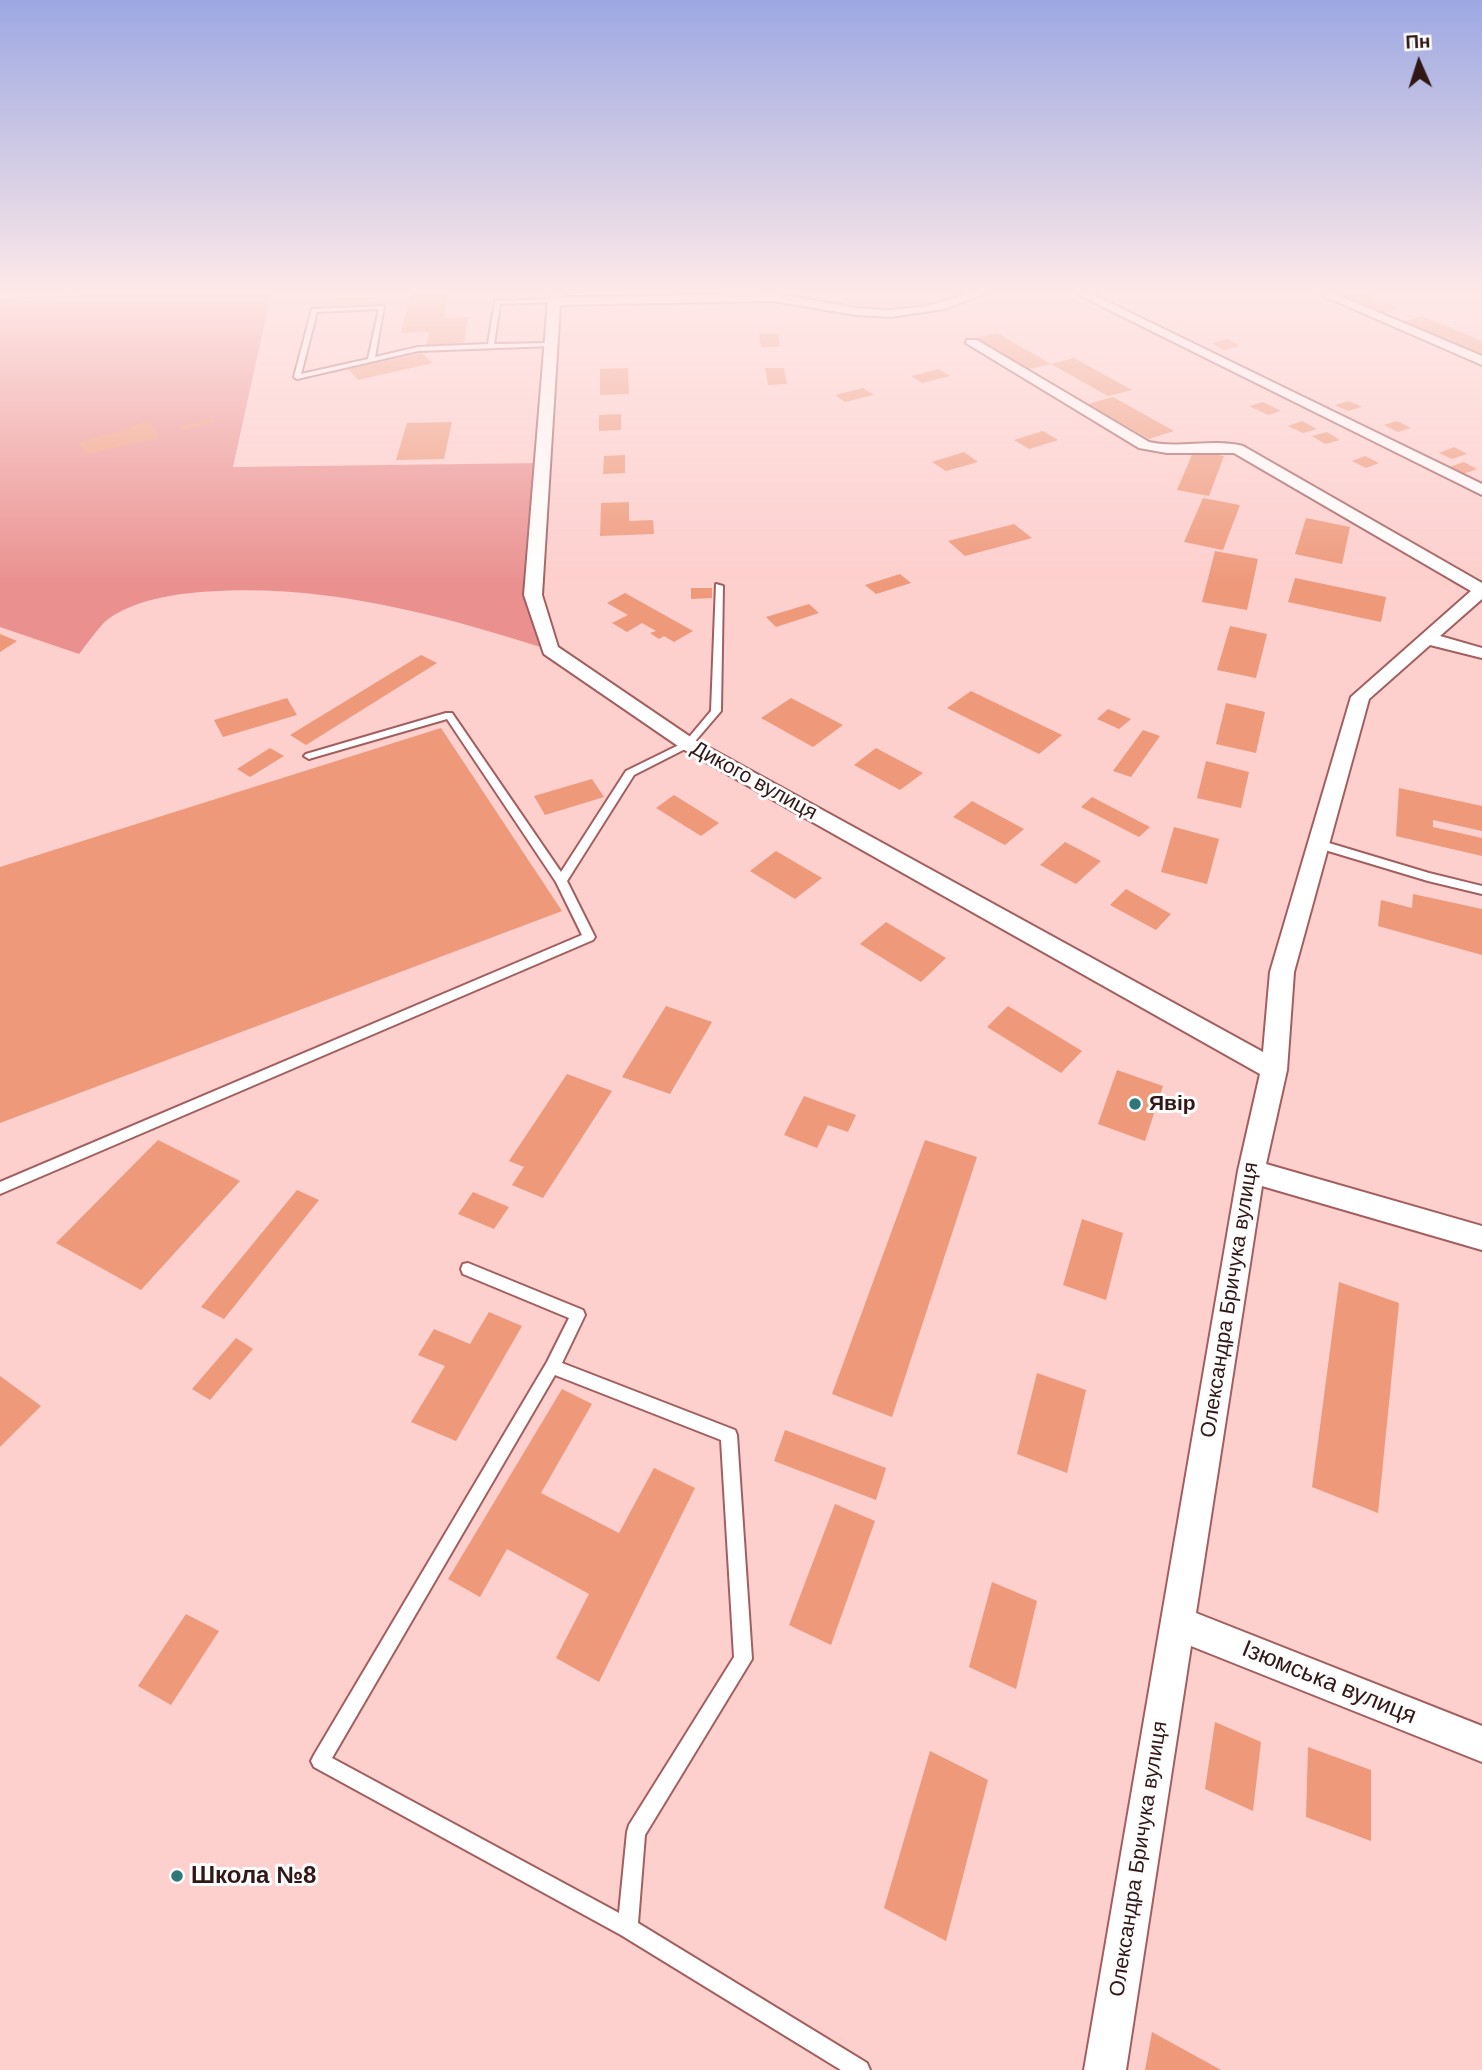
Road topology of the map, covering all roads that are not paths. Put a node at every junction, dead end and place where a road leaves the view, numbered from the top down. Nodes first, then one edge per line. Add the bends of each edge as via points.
1 (548, 391) edge
2 (1052, 391) edge
3 (1280, 391) edge
4 (1482, 490) edge
5 (719, 586) dead end
6 (1482, 590) edge
7 (1425, 638) junction
8 (1482, 653) edge
9 (688, 744) junction
10 (309, 756) dead end
11 (1319, 844) junction
12 (561, 881) junction
13 (1482, 890) edge
14 (1273, 1070) junction
15 (1251, 1171) junction
16 (0, 1188) edge
17 (1482, 1238) edge
18 (468, 1269) dead end
19 (552, 1367) junction
20 (1177, 1623) junction
21 (1482, 1744) edge
22 (628, 1928) junction
23 (860, 2070) edge
24 (1105, 2070) edge

1 - 9 street, Дикого вулиця via 533,595 551,650
2 - 6 street via 1144,445 1164,450 1225,446 1238,450
3 - 4 street
5 - 9 lane via 716,711
6 - 7 street, Олександра Бричука вулиця
7 - 8 street
7 - 11 street, Олександра Бричука вулиця via 1360,696
9 - 12 lane via 630,773
9 - 14 street, Дикого вулиця
10 - 12 lane via 449,715
11 - 13 lane
11 - 14 street, Олександра Бричука вулиця via 1282,972
12 - 16 lane via 589,937
14 - 15 street, Олександра Бричука вулиця
15 - 17 street
15 - 20 street, Олександра Бричука вулиця
18 - 19 lane via 578,1315
19 - 22 lane via 729,1435 743,1659 636,1832
19 - 22 lane via 320,1761
20 - 21 street, Ізюмська вулиця
20 - 24 street, Олександра Бричука вулиця
22 - 23 lane

